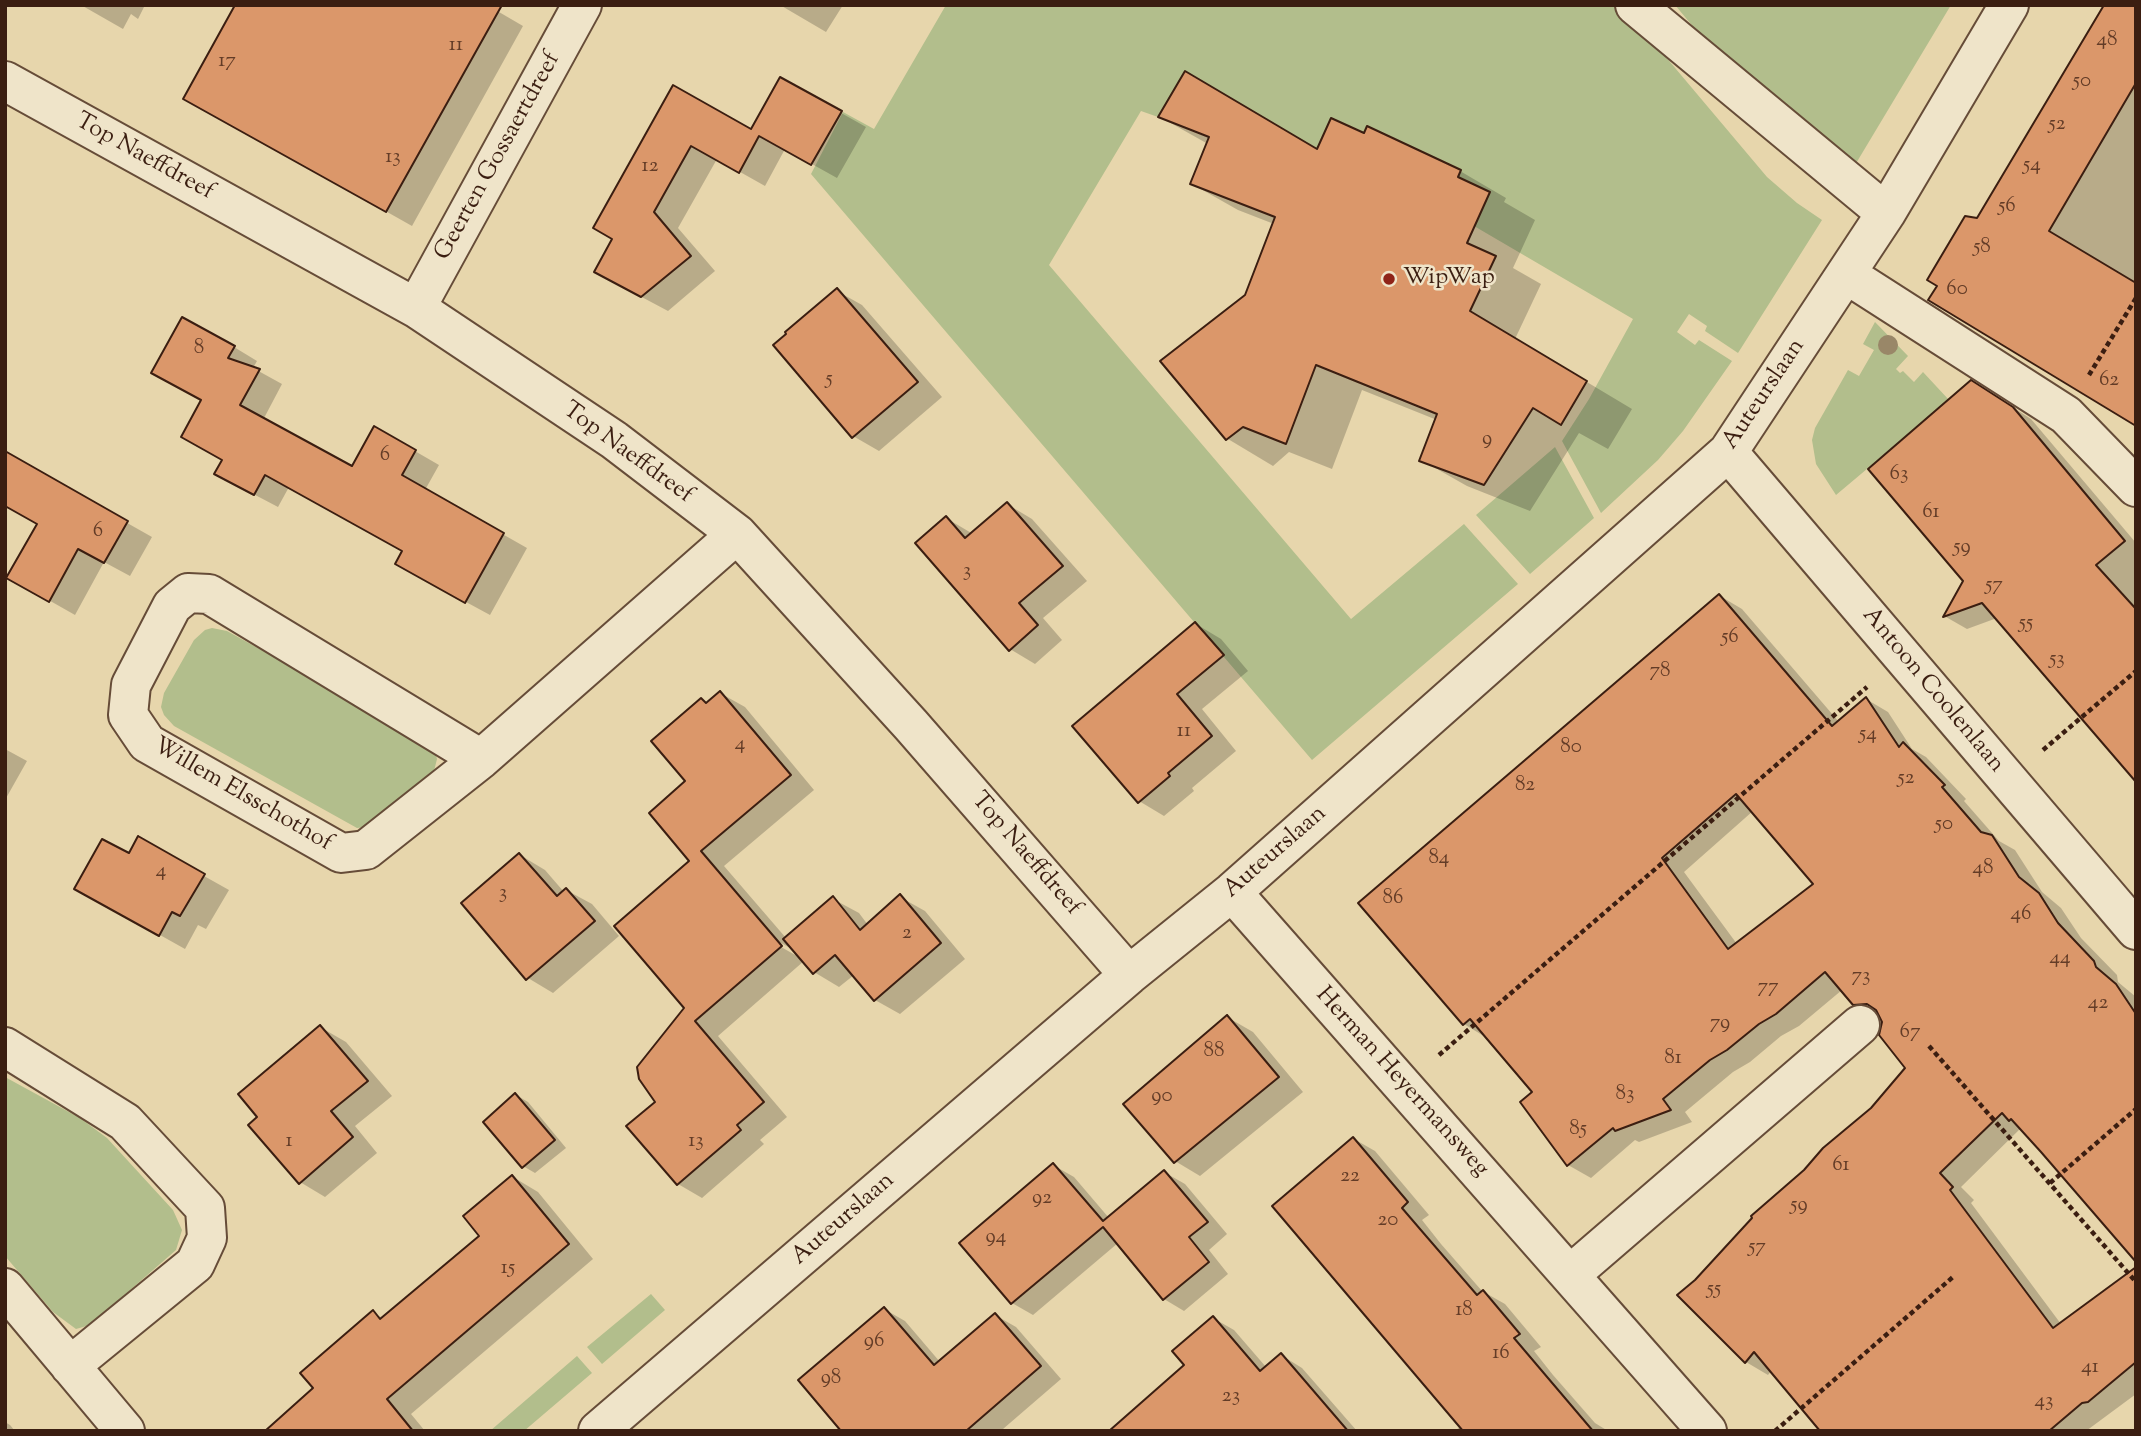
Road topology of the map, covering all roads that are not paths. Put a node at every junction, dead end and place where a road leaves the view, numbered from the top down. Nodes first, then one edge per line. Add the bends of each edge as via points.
1 (582, 5) edge
2 (1635, 5) edge
3 (2009, 5) edge
4 (5, 81) edge
5 (1886, 213) junction
6 (1846, 274) junction
7 (416, 308) junction
8 (1728, 453) junction
9 (2136, 487) edge
10 (737, 534) junction
11 (481, 759) junction
12 (1232, 892) junction
13 (2136, 930) edge
14 (1129, 975) junction
15 (1860, 1026) dead end
16 (5, 1047) edge
17 (1571, 1274) junction
18 (5, 1288) edge
19 (70, 1366) junction
20 (125, 1431) edge
21 (598, 1431) edge
22 (1707, 1431) edge

1 - 7 street, Geerten Gossaertdreef
2 - 5 street
3 - 5 street, Auteurslaan
4 - 7 street, Top Naeffdreef
5 - 6 street, Auteurslaan
6 - 8 street, Auteurslaan
6 - 9 street via 2066,415
7 - 10 street, Top Naeffdreef via 614,440
8 - 12 street, Auteurslaan
8 - 13 street, Antoon Coolenlaan
10 - 11 street, Willem Elsschothof
10 - 14 street, Top Naeffdreef via 911,724
11 - 11 street, Willem Elsschothof via 209,594 188,593 172,606 131,685 128,715 147,743 341,853 366,850
12 - 14 street, Auteurslaan
12 - 17 street, Herman Heyermansweg
14 - 21 street, Auteurslaan
15 - 17 street
16 - 19 street via 125,1122 205,1208 208,1238 195,1264
17 - 22 street, Herman Heyermansweg
18 - 19 street
19 - 20 street

